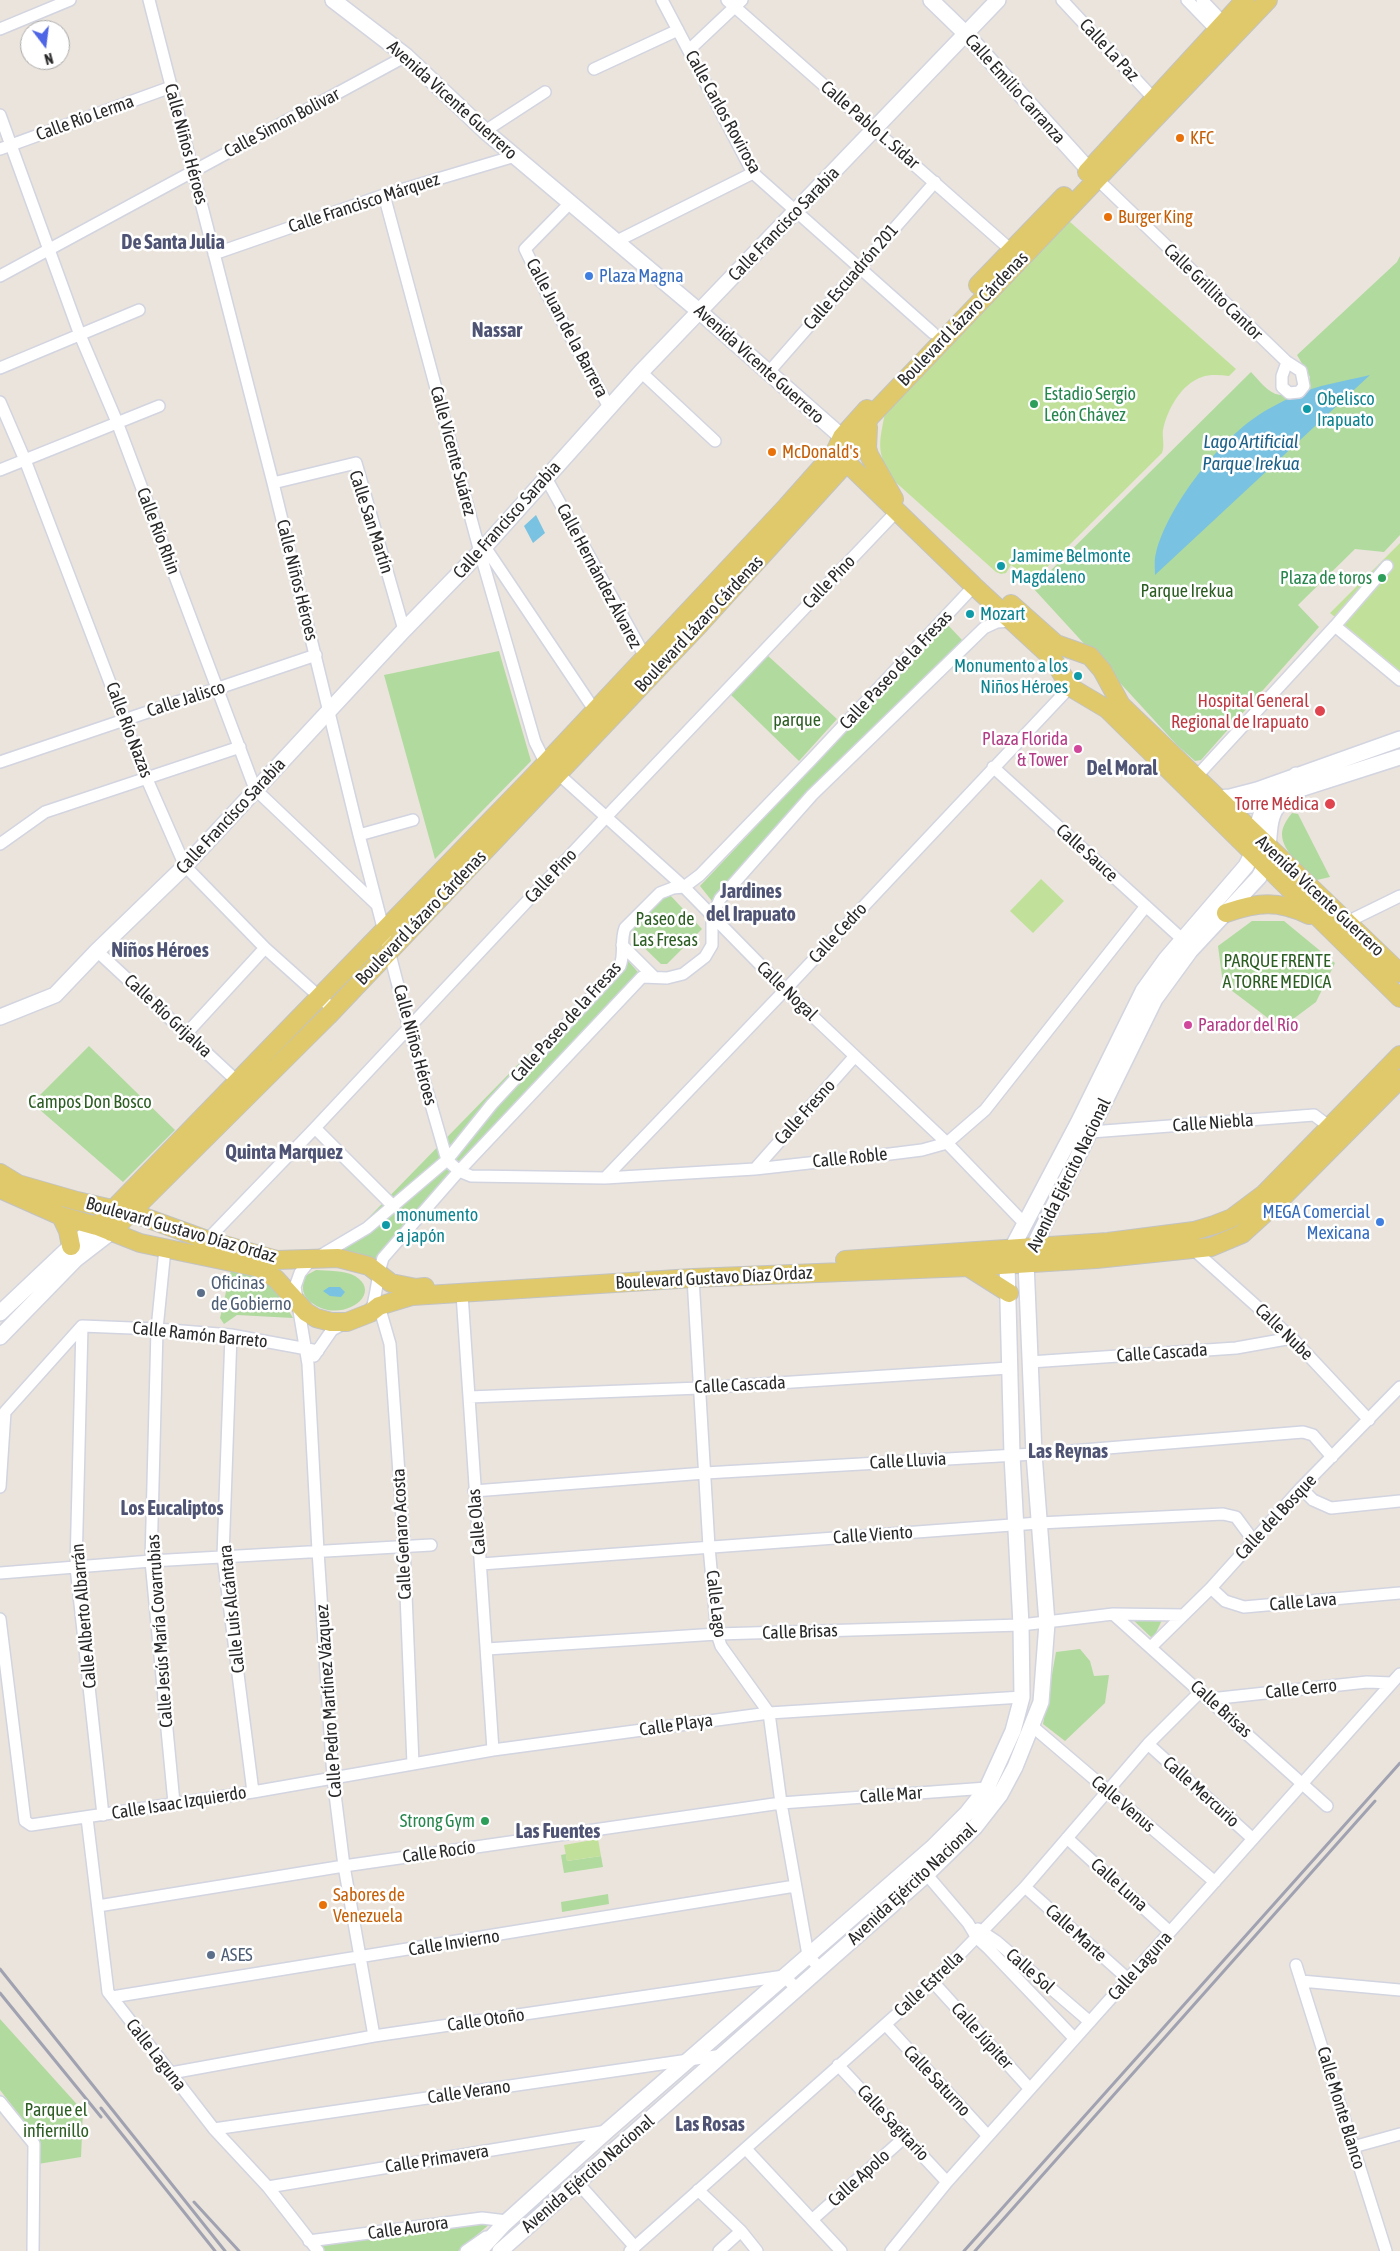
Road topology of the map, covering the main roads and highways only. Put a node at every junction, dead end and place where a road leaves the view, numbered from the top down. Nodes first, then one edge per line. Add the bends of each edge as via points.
1 (333, 0) edge
2 (931, 0) edge
3 (998, 0) edge
4 (1245, 0) edge
5 (1268, 0) edge
6 (966, 34) junction
7 (1093, 175) junction
8 (700, 312) junction
9 (870, 417) junction
10 (844, 450) junction
11 (895, 506) junction
12 (1080, 653) junction
13 (650, 665) junction
14 (1059, 669) junction
15 (1109, 681) junction
16 (1088, 699) junction
17 (1400, 739) edge
18 (1400, 757) edge
19 (1297, 783) junction
20 (1271, 799) junction
21 (1217, 805) junction
22 (1261, 852) junction
23 (1226, 913) junction
24 (1322, 921) junction
25 (1400, 972) edge
26 (1400, 998) edge
27 (0, 1017) edge
28 (1400, 1055) edge
29 (1400, 1079) edge
30 (0, 1173) edge
31 (0, 1189) edge
32 (113, 1209) junction
33 (131, 1213) junction
34 (61, 1216) junction
35 (104, 1229) junction
36 (71, 1246) junction
37 (1030, 1255) junction
38 (1009, 1257) junction
39 (968, 1267) junction
40 (1009, 1294) junction
41 (0, 1313) edge
42 (0, 1337) edge
43 (994, 1791) junction
44 (506, 2248) edge
45 (479, 2251) edge

1 - 8 main road, Avenida Vicente Guerrero via 406,56 485,131
2 - 6 main road, Calle Emilio Carranza
3 - 6 main road, Calle Francisco Sarabia
4 - 7 main road, Boulevard Lázaro Cárdenas
5 - 7 main road, Boulevard Lázaro Cárdenas
6 - 7 main road, Calle Emilio Carranza
6 - 8 main road, Calle Francisco Sarabia
7 - 9 main road, Boulevard Lázaro Cárdenas
7 - 10 main road, Boulevard Lázaro Cárdenas via 1011,250 934,333
8 - 10 main road, Avenida Vicente Guerrero via 768,373
8 - 27 main road, Calle Francisco Sarabia via 185,866 55,996
9 - 10 main road, Boulevard Lázaro Cárdenas
9 - 11 main road via 867,448
10 - 11 main road, Avenida Vicente Guerrero
10 - 13 main road, Boulevard Lázaro Cárdenas
11 - 12 main road, Avenida Vicente Guerrero via 1056,644
11 - 14 main road, Avenida Vicente Guerrero via 974,586 1052,658
12 - 14 main road via 1064,662
12 - 15 main road, Avenida Vicente Guerrero via 1090,656
13 - 32 main road, Boulevard Lázaro Cárdenas via 595,711
13 - 33 main road, Boulevard Lázaro Cárdenas via 559,774
14 - 16 main road, Avenida Vicente Guerrero via 1070,686
15 - 16 main road
15 - 21 main road, Avenida Vicente Guerrero via 1121,706 1196,777
16 - 21 main road, Avenida Vicente Guerrero via 1107,709
17 - 19 main road
18 - 19 main road
19 - 20 main road
19 - 21 main road via 1242,795
19 - 22 main road via 1273,814
20 - 21 main road
20 - 22 main road via 1258,823
21 - 22 main road, Avenida Vicente Guerrero
22 - 23 main road, Avenida Ejército Nacional via 1259,877
22 - 24 main road, Avenida Vicente Guerrero
22 - 25 main road, Avenida Vicente Guerrero via 1348,922
22 - 38 main road, Avenida Ejército Nacional via 1182,939 1143,991
23 - 24 main road via 1251,904 1272,904 1291,906
23 - 37 main road, Avenida Ejército Nacional via 1190,951 1155,999
24 - 26 main road, Avenida Vicente Guerrero
28 - 37 main road, Boulevard Gustavo Díaz Ordaz via 1264,1194 1232,1218 1194,1231
29 - 37 main road, Boulevard Gustavo Díaz Ordaz via 1286,1194 1242,1234 1227,1242 1194,1250 1096,1259
30 - 32 main road, Boulevard Gustavo Díaz Ordaz via 18,1184
31 - 34 main road, Boulevard Gustavo Díaz Ordaz
32 - 33 main road, Boulevard Gustavo Díaz Ordaz
32 - 35 main road, Boulevard Lázaro Cárdenas
33 - 35 main road, Boulevard Lázaro Cárdenas
33 - 38 main road, Boulevard Gustavo Díaz Ordaz via 206,1240 277,1260 320,1257 353,1260 369,1266 391,1283 416,1288
34 - 35 main road, Boulevard Gustavo Díaz Ordaz
34 - 36 main road
35 - 36 main road
35 - 39 main road, Boulevard Gustavo Díaz Ordaz via 140,1243 260,1268 276,1279 306,1312 331,1322 347,1322 412,1296 693,1278
35 - 42 main road
36 - 41 main road
37 - 38 main road, Boulevard Gustavo Díaz Ordaz
37 - 43 main road, Avenida Ejército Nacional via 1034,1454 1047,1623 1041,1702 1015,1767
38 - 39 main road, Boulevard Gustavo Díaz Ordaz
38 - 40 main road, Avenida Ejército Nacional
39 - 40 main road
40 - 43 main road, Avenida Ejército Nacional via 1022,1697
43 - 44 main road, Avenida Ejército Nacional via 975,1827 926,1875
43 - 45 main road, Avenida Ejército Nacional via 607,2130

